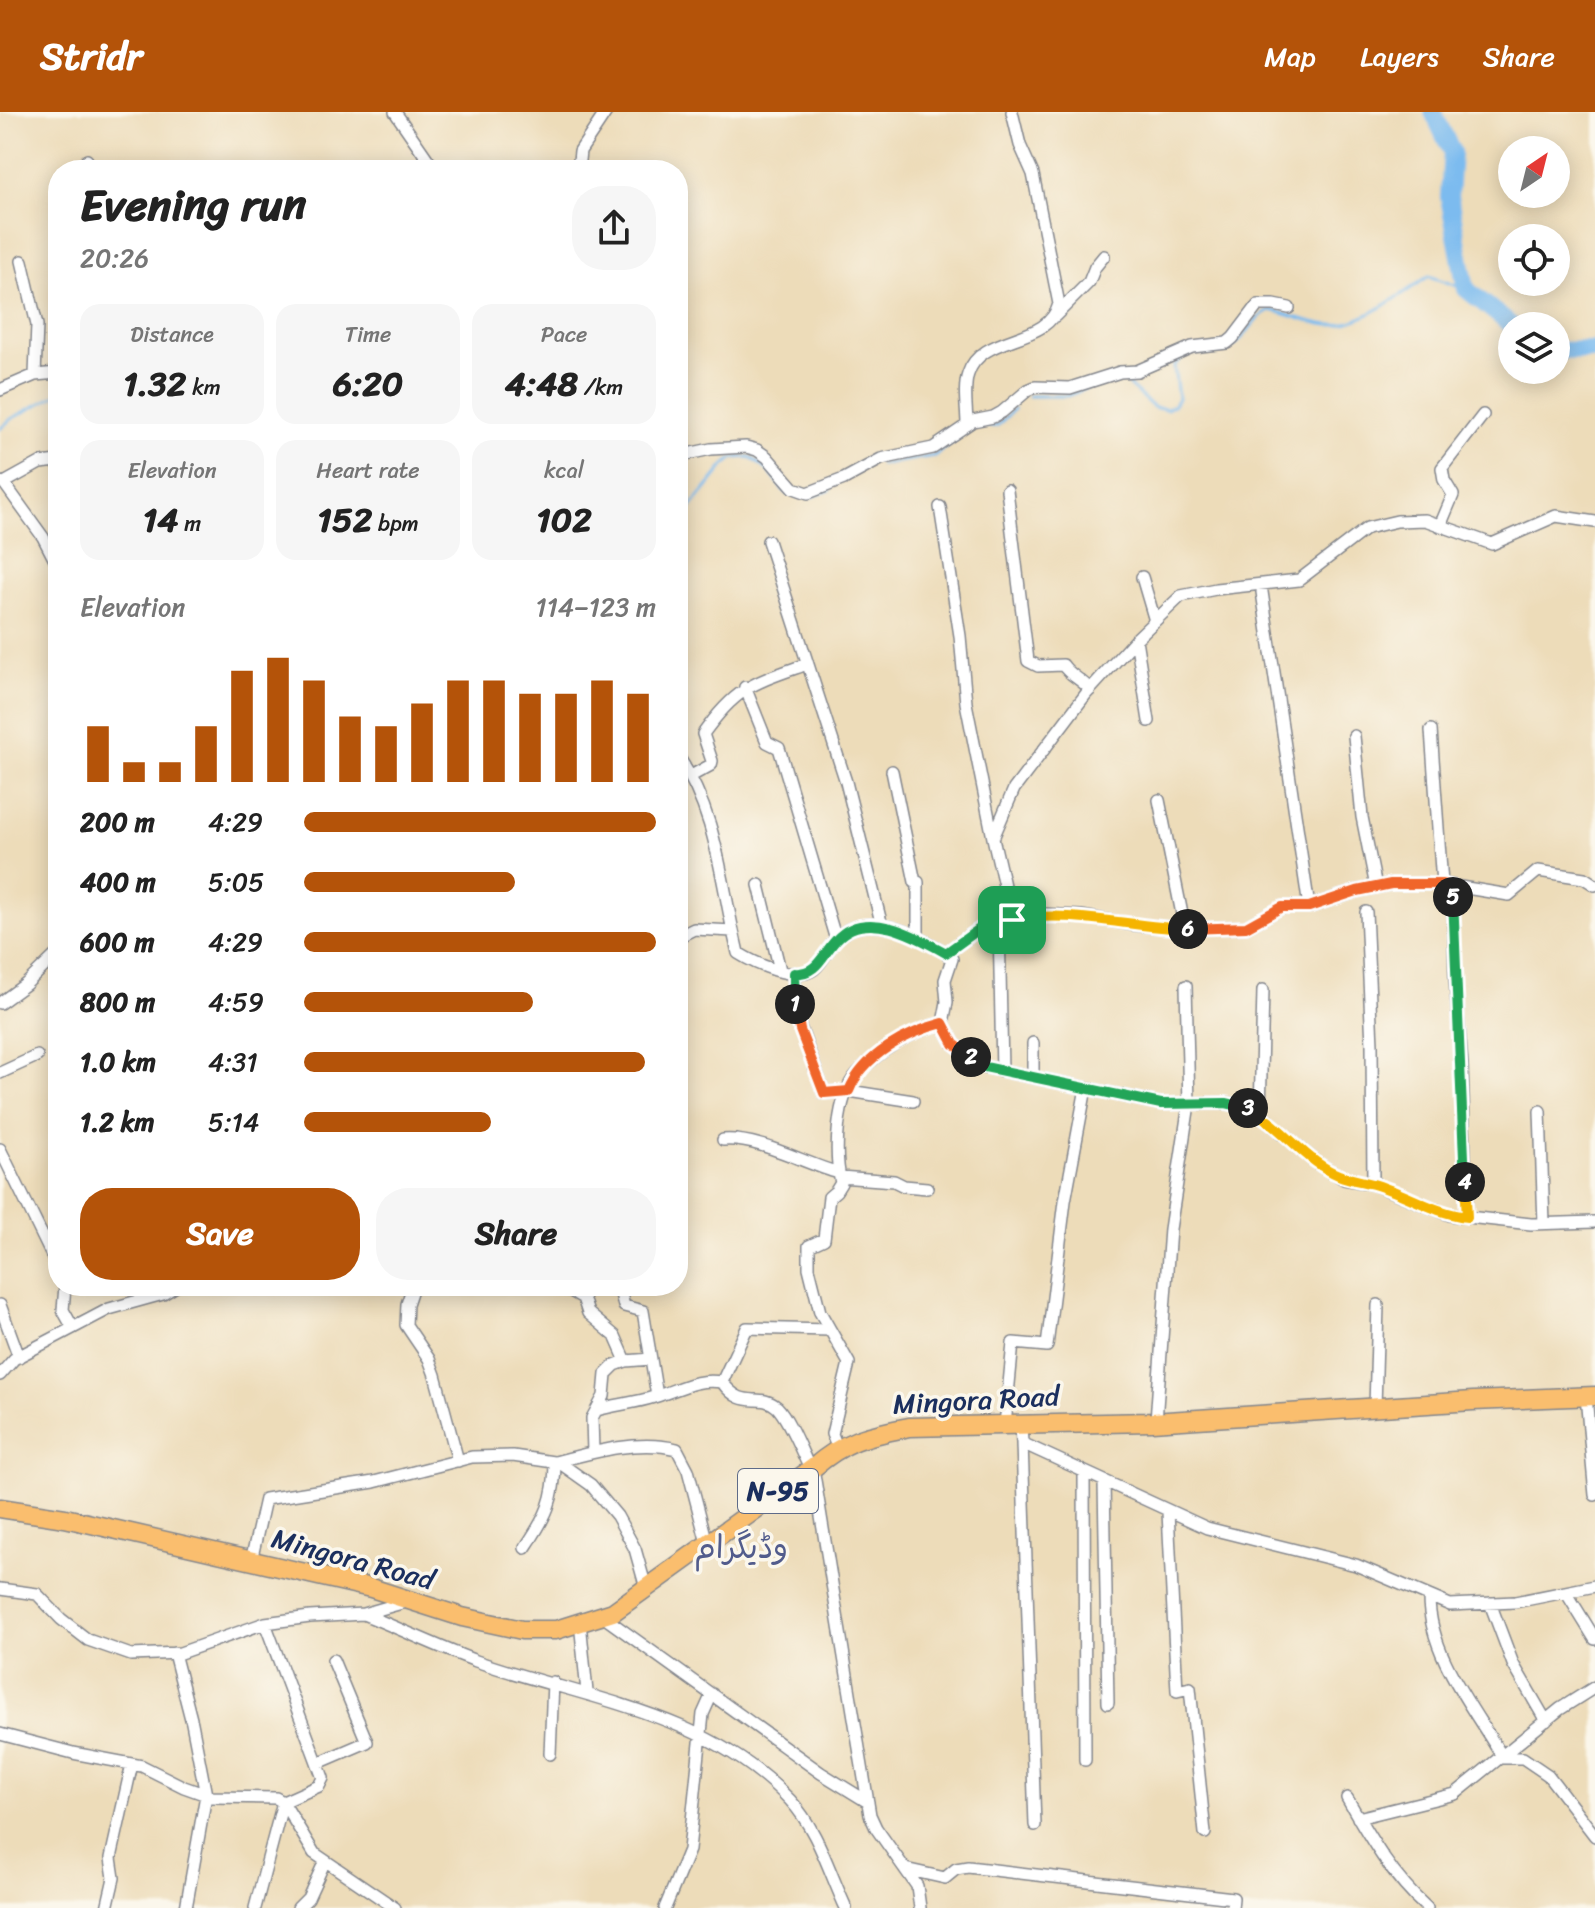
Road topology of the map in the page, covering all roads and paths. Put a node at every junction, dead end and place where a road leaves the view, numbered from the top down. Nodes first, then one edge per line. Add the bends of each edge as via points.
1 (395, 112) edge
2 (606, 112) edge
3 (1012, 112) edge
4 (428, 160) edge
5 (579, 160) edge
6 (1104, 256) dead end
7 (22, 261) dead end
8 (1289, 308) dead end
9 (1055, 316) junction
10 (48, 374) edge
11 (35, 375) junction
12 (0, 390) edge
13 (1483, 415) dead end
14 (967, 425) junction
15 (688, 454) edge
16 (48, 462) edge
17 (2, 483) edge
18 (1007, 490) dead end
19 (940, 507) dead end
20 (1595, 522) edge
21 (1440, 526) junction
22 (768, 541) dead end
23 (48, 547) edge
24 (1142, 577) dead end
25 (1262, 592) dead end
26 (1155, 621) junction
27 (1136, 639) junction
28 (807, 664) junction
29 (745, 687) junction
30 (1090, 690) junction
31 (1149, 721) dead end
32 (1431, 730) dead end
33 (1354, 736) dead end
34 (688, 771) edge
35 (892, 771) dead end
36 (691, 776) junction
37 (1159, 800) dead end
38 (993, 838) junction
39 (759, 885) dead end
40 (1448, 885) junction
41 (1595, 885) edge
42 (1376, 887) junction
43 (1309, 907) junction
44 (1366, 912) dead end
45 (1012, 920) junction
46 (999, 922) junction
47 (882, 926) junction
48 (1185, 929) junction
49 (733, 931) junction
50 (688, 932) edge
51 (918, 937) junction
52 (836, 940) junction
53 (946, 953) junction
54 (48, 963) edge
55 (780, 970) junction
56 (794, 973) junction
57 (1186, 986) dead end
58 (1263, 990) dead end
59 (0, 1003) edge
60 (943, 1023) junction
61 (1033, 1043) dead end
62 (37, 1056) dead end
63 (1002, 1071) junction
64 (0, 1073) edge
65 (1033, 1077) junction
66 (1086, 1088) junction
67 (849, 1091) junction
68 (913, 1101) dead end
69 (1189, 1104) junction
70 (1540, 1111) dead end
71 (1260, 1114) junction
72 (723, 1140) dead end
73 (0, 1149) edge
74 (839, 1175) junction
75 (1373, 1184) junction
76 (927, 1188) dead end
77 (1467, 1217) junction
78 (1595, 1222) edge
79 (1544, 1224) junction
80 (48, 1247) edge
81 (64, 1296) edge
82 (156, 1296) edge
83 (410, 1296) edge
84 (580, 1296) edge
85 (622, 1296) edge
86 (0, 1305) edge
87 (1378, 1305) dead end
88 (73, 1328) junction
89 (830, 1330) junction
90 (19, 1357) junction
91 (651, 1359) junction
92 (626, 1361) junction
93 (0, 1375) edge
94 (722, 1382) junction
95 (657, 1396) junction
96 (1591, 1396) edge
97 (1375, 1407) junction
98 (597, 1410) junction
99 (1156, 1421) junction
100 (1016, 1431) junction
101 (837, 1447) junction
102 (593, 1452) junction
103 (458, 1461) junction
104 (555, 1462) junction
105 (811, 1468) junction
106 (1084, 1472) junction
107 (1104, 1482) junction
108 (1595, 1495) edge
109 (0, 1508) edge
110 (1168, 1512) junction
111 (707, 1543) junction
112 (525, 1548) dead end
113 (251, 1561) junction
114 (1595, 1586) edge
115 (646, 1588) junction
116 (0, 1589) edge
117 (1566, 1592) junction
118 (1429, 1596) junction
119 (410, 1600) junction
120 (1490, 1603) junction
121 (363, 1614) junction
122 (601, 1615) junction
123 (580, 1622) junction
124 (265, 1623) junction
125 (1595, 1639) edge
126 (174, 1653) junction
127 (333, 1660) dead end
128 (553, 1682) junction
129 (1595, 1687) edge
130 (587, 1692) junction
131 (712, 1694) junction
132 (1108, 1703) dead end
133 (1546, 1721) junction
134 (0, 1734) edge
135 (700, 1735) junction
136 (550, 1754) dead end
137 (1503, 1758) junction
138 (1085, 1760) dead end
139 (318, 1763) junction
140 (132, 1764) junction
141 (206, 1795) junction
142 (1347, 1798) dead end
143 (283, 1802) junction
144 (868, 1802) junction
145 (1358, 1818) junction
146 (1035, 1825) dead end
147 (1205, 1833) dead end
148 (1595, 1836) edge
149 (325, 1861) junction
150 (905, 1869) junction
151 (371, 1893) junction
152 (107, 1908) edge
153 (186, 1908) edge
154 (255, 1908) edge
155 (298, 1908) edge
156 (368, 1908) edge
157 (394, 1908) edge
158 (665, 1908) edge
159 (846, 1908) edge
160 (920, 1908) edge
161 (1232, 1908) edge
162 (1427, 1908) edge

1 - 4 street
2 - 5 street
3 - 9 street via 1033,174 1059,304
6 - 9 street via 1089,282
7 - 11 street via 37,325
8 - 14 street via 1258,305 1227,343 1192,347 1137,371 1070,388 1035,387 993,417
9 - 14 street via 1034,331 993,347 973,365 967,376
10 - 11 street
11 - 12 street
13 - 21 street via 1442,468 1453,495
14 - 15 street via 933,448 881,459 808,493 794,488 757,450
16 - 17 street
17 - 23 street
18 - 30 street via 1028,661 1063,665
19 - 38 street via 966,703
20 - 21 street via 1556,516 1492,544
21 - 26 street via 1425,520 1367,528 1299,580 1181,596
22 - 28 street
24 - 26 street
25 - 43 street
26 - 27 street
27 - 30 street
27 - 31 street
28 - 29 street
28 - 47 street via 846,782
29 - 36 street via 703,734 712,761
29 - 52 street via 767,742 779,748
30 - 38 street via 1014,789
32 - 40 street
33 - 42 street
34 - 36 street
35 - 51 street via 918,882
36 - 49 street via 709,816
37 - 48 street
38 - 45 street
39 - 55 street
40 - 41 street via 1509,895 1538,871 1584,878
40 - 42 street
40 - 77 street
42 - 43 street
43 - 48 street via 1282,907 1246,927
44 - 75 street
45 - 46 street
45 - 48 street via 1040,914 1081,916
46 - 53 street via 982,927
46 - 63 street
47 - 51 street
47 - 52 street via 866,924
49 - 50 street
49 - 55 street via 738,953
51 - 53 street
52 - 56 street via 813,970
53 - 60 street via 952,959 945,980
54 - 59 street
55 - 56 street
56 - 67 street via 795,1013 824,1093
57 - 69 street
58 - 71 street
60 - 63 street via 954,1044 985,1067
60 - 67 street via 916,1030 884,1051 855,1075
61 - 65 street
62 - 64 street
63 - 65 street
65 - 66 street
66 - 69 street via 1161,1104
66 - 100 street via 1047,1346 1013,1343
67 - 68 street
67 - 74 street via 839,1115
69 - 71 street via 1226,1103
69 - 99 street via 1170,1229
70 - 79 street
71 - 75 street via 1330,1171
72 - 74 street via 756,1143
73 - 80 street
74 - 76 street
74 - 89 street via 840,1187 829,1197 824,1239 809,1246 809,1268
75 - 77 street
77 - 79 street
78 - 79 street
81 - 88 street via 63,1310
82 - 88 street via 109,1309
83 - 103 street via 406,1325 432,1367
84 - 92 street via 588,1313 615,1336
85 - 91 street via 624,1306 643,1311
86 - 90 street
87 - 97 street
88 - 90 street
89 - 94 street via 747,1328
89 - 101 street via 849,1369 832,1434
90 - 93 street
91 - 92 street
91 - 95 street
92 - 98 street via 606,1374
94 - 95 street via 680,1385
94 - 105 street via 734,1397 769,1402 779,1409
95 - 98 street
96 - 97 highway, Mingora Road / N-95
96 - 108 street
97 - 99 highway, Mingora Road / N-95
98 - 102 street via 590,1429
99 - 100 highway, Mingora Road / N-95
100 - 101 highway, Mingora Road / N-95 via 909,1427
100 - 106 street
100 - 146 street
101 - 105 highway, Mingora Road / N-95
102 - 104 street
102 - 111 street via 660,1444 677,1449 688,1470
103 - 104 street via 513,1456
103 - 113 street via 374,1482 265,1499
104 - 112 street via 555,1488 546,1517
104 - 115 street via 591,1485 617,1516 635,1549
105 - 111 highway, Mingora Road / N-95
105 - 144 street
106 - 107 street
106 - 138 street
107 - 110 street
107 - 132 street
109 - 113 highway, Mingora Road / N-95
110 - 118 street via 1207,1528 1356,1565
110 - 147 street via 1177,1691 1190,1688
111 - 115 highway, Mingora Road / N-95
113 - 119 highway, Mingora Road / N-95
114 - 117 street
115 - 122 highway, Mingora Road / N-95
116 - 126 street via 37,1594 88,1640 131,1655
117 - 120 street
117 - 125 street
118 - 120 street via 1450,1605
118 - 137 street via 1437,1645
119 - 121 street
119 - 123 highway, Mingora Road / N-95 via 522,1630 556,1630
120 - 133 street via 1513,1664
121 - 124 street
121 - 128 street via 476,1661
122 - 123 highway, Mingora Road / N-95
122 - 131 street
123 - 130 street
124 - 126 street
124 - 139 street
126 - 141 street
127 - 139 street via 367,1742
128 - 130 street
128 - 136 street
129 - 133 street
130 - 135 street
131 - 135 street
131 - 144 street
133 - 137 street
134 - 140 street
135 - 158 street via 689,1850
135 - 159 street via 744,1761 791,1802 829,1865
137 - 145 street via 1455,1794
137 - 148 street via 1523,1758 1548,1775
139 - 143 street via 323,1778 319,1786
140 - 141 street
140 - 152 street via 111,1858 114,1878
141 - 143 street
141 - 153 street
142 - 145 street
143 - 149 street via 314,1853
143 - 154 street
144 - 150 street via 876,1828
145 - 162 street via 1406,1889
149 - 151 street
149 - 155 street
150 - 160 street via 917,1886
150 - 161 street via 945,1878 968,1867 1233,1898
151 - 156 street
151 - 157 street

